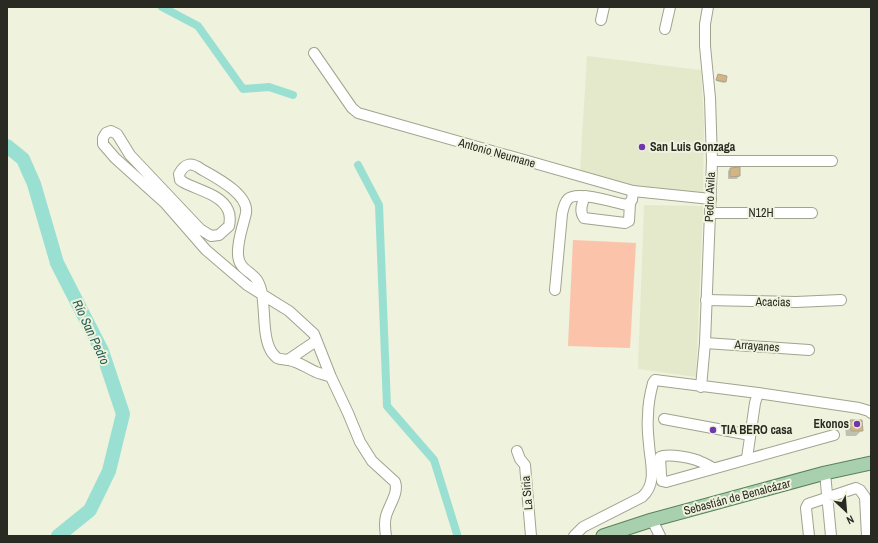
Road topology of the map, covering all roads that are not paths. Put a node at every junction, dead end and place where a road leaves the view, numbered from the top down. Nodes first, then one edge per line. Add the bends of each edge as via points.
1 (604, 7) edge
2 (670, 7) edge
3 (708, 7) edge
4 (601, 20) dead end
5 (665, 29) dead end
6 (314, 53) dead end
7 (832, 161) dead end
8 (712, 162) junction
9 (633, 191) junction
10 (585, 196) junction
11 (711, 199) junction
12 (630, 203) junction
13 (710, 213) junction
14 (812, 213) dead end
15 (555, 290) dead end
16 (262, 294) junction
17 (706, 300) junction
18 (841, 300) dead end
19 (316, 341) junction
20 (705, 343) junction
21 (809, 350) dead end
22 (288, 360) junction
23 (331, 377) junction
24 (701, 387) junction
25 (758, 393) junction
26 (871, 413) edge
27 (664, 419) dead end
28 (834, 434) dead end
29 (750, 436) junction
30 (517, 451) dead end
31 (747, 458) junction
32 (871, 463) edge
33 (713, 468) junction
34 (825, 473) junction
35 (828, 497) junction
36 (652, 520) junction
37 (615, 534) edge
38 (386, 536) edge
39 (531, 536) edge
40 (574, 536) edge
41 (603, 536) edge
42 (660, 536) edge
43 (809, 536) edge
44 (831, 536) edge
45 (867, 536) edge

1 - 4 street
2 - 5 street
3 - 8 street, Pedro Avila via 705,46
6 - 9 street, Antonio Neumane via 358,113
7 - 8 street
8 - 11 street, Pedro Avila
9 - 11 street, Antonio Neumane
9 - 12 street
10 - 12 street via 627,205
10 - 12 street via 581,210 584,218 626,223 629,221
10 - 15 street via 568,199 564,206
11 - 13 street, Pedro Avila
13 - 14 street, N12H
13 - 17 street, Pedro Avila
16 - 16 street via 247,285 206,250 165,203 115,158 103,144 102,138 106,133 111,131 117,134 135,160 200,228 212,236 219,235 229,226 229,211 225,204 211,194 180,180 179,174 184,167 189,164 196,165 222,180 242,198 246,213 239,238 238,256 240,264 257,280
16 - 19 street via 288,311 314,334
16 - 22 street via 266,339 271,352 278,358
17 - 18 street, Acacias
17 - 20 street, Pedro Avila
19 - 22 street
19 - 23 street
20 - 21 street, Arrayanes
20 - 24 street, Pedro Avila
22 - 23 street
23 - 38 street via 364,448 372,461 395,482 396,490 385,517
24 - 25 street
24 - 40 street via 655,380 652,383 648,417 652,470 647,493 583,527
25 - 26 street via 860,408
25 - 29 street
27 - 29 street
28 - 31 street
29 - 31 street
30 - 39 street, La Siria via 525,465
31 - 33 street
32 - 34 main road, Sebastián de Benalcázar
33 - 33 street via 664,482 660,474 660,457 694,459
34 - 35 street
34 - 36 main road, Sebastián de Benalcázar
35 - 43 street via 810,502 807,506
35 - 44 street
35 - 45 street via 856,488 863,492 866,497
36 - 37 main road, Sebastián de Benalcázar
36 - 42 street
37 - 41 main road, Sebastián de Benalcázar

